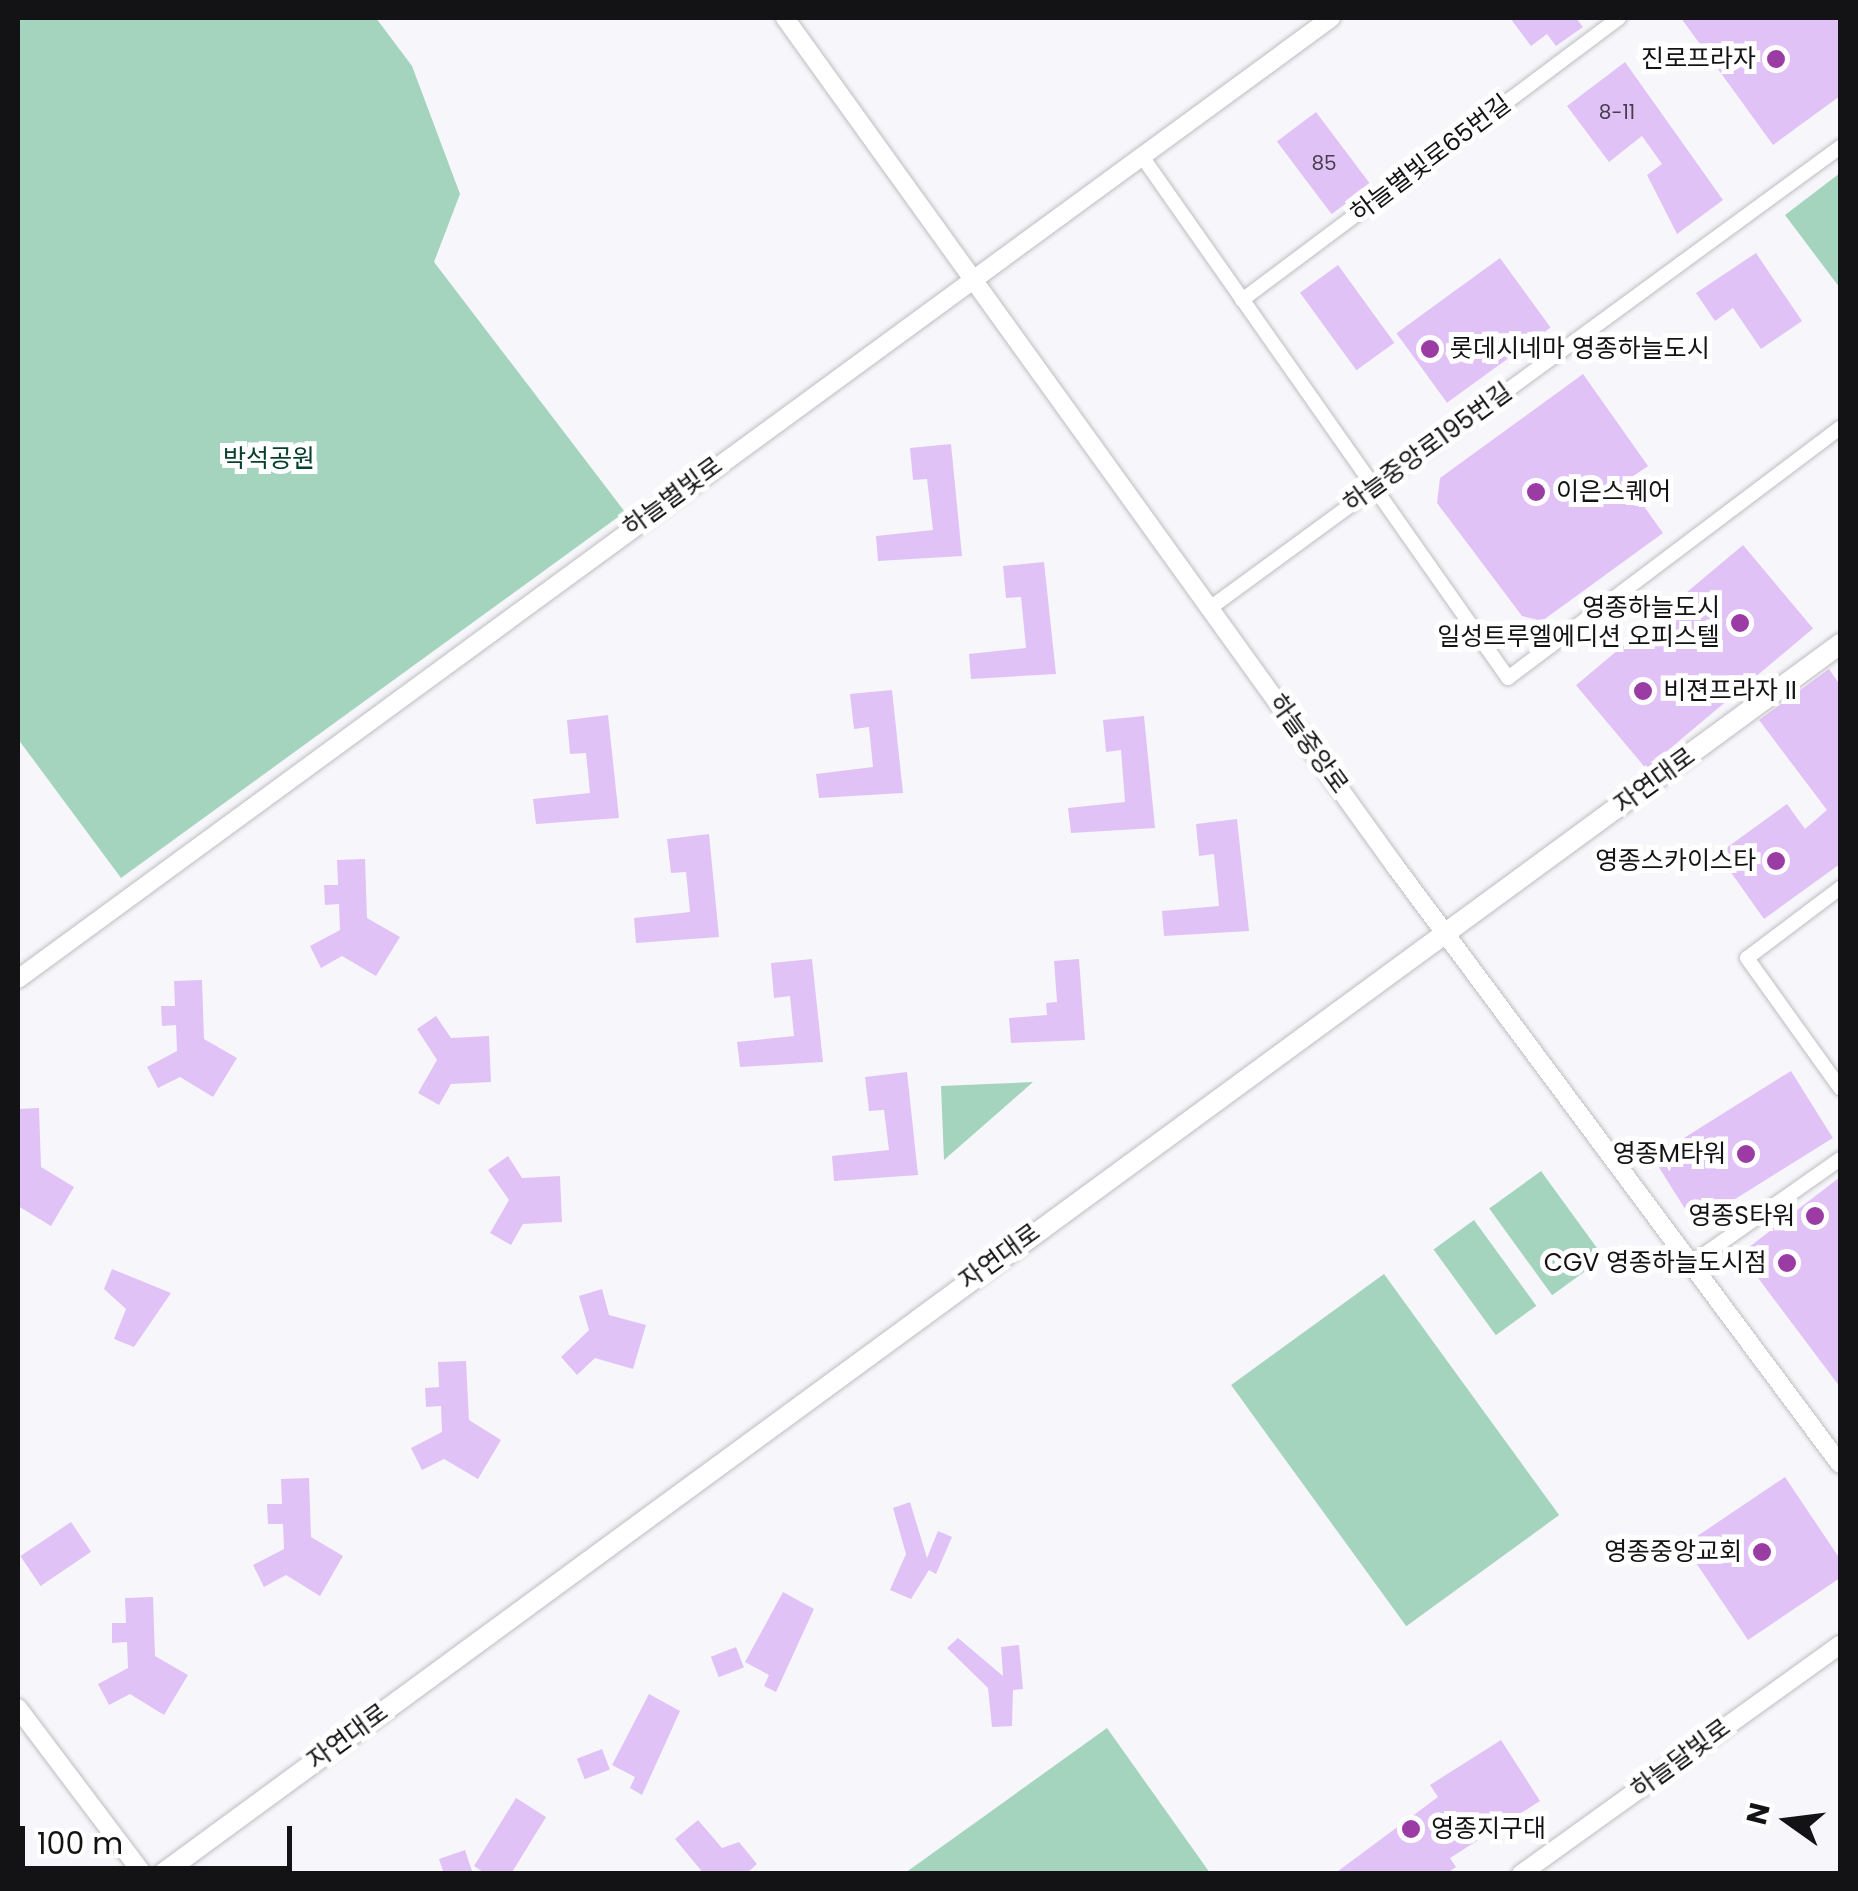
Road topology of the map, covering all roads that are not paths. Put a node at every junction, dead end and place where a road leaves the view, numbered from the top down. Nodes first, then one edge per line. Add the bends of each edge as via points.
1 (785, 18) edge
2 (1331, 18) edge
3 (1619, 18) edge
4 (1840, 147) edge
5 (1141, 155) junction
6 (974, 276) junction
7 (1242, 300) junction
8 (1840, 428) edge
9 (1375, 487) junction
10 (1210, 608) junction
11 (1840, 644) edge
12 (1840, 888) edge
13 (1444, 929) junction
14 (18, 978) edge
15 (1840, 1088) edge
16 (1840, 1158) edge
17 (1692, 1263) junction
18 (1840, 1464) edge
19 (1840, 1645) edge
20 (18, 1708) edge
21 (143, 1874) edge
22 (162, 1874) edge
23 (1521, 1874) edge

1 - 6 street, 하늘중앙로
2 - 5 street, 하늘별빛로
3 - 7 street, 하늘별빛로65번길
4 - 9 street, 하늘중앙로195번길
5 - 6 street, 하늘별빛로
5 - 7 street
6 - 10 street, 하늘중앙로
6 - 14 street, 하늘별빛로
7 - 9 street
8 - 9 street via 1508,678
9 - 10 street, 하늘중앙로195번길
10 - 13 street, 하늘중앙로
11 - 13 main road, 자연대로
12 - 15 street via 1747,958
13 - 17 street, 하늘중앙로
13 - 22 main road, 자연대로
16 - 17 street
17 - 18 street, 하늘중앙로
19 - 23 street, 하늘달빛로
20 - 21 street

